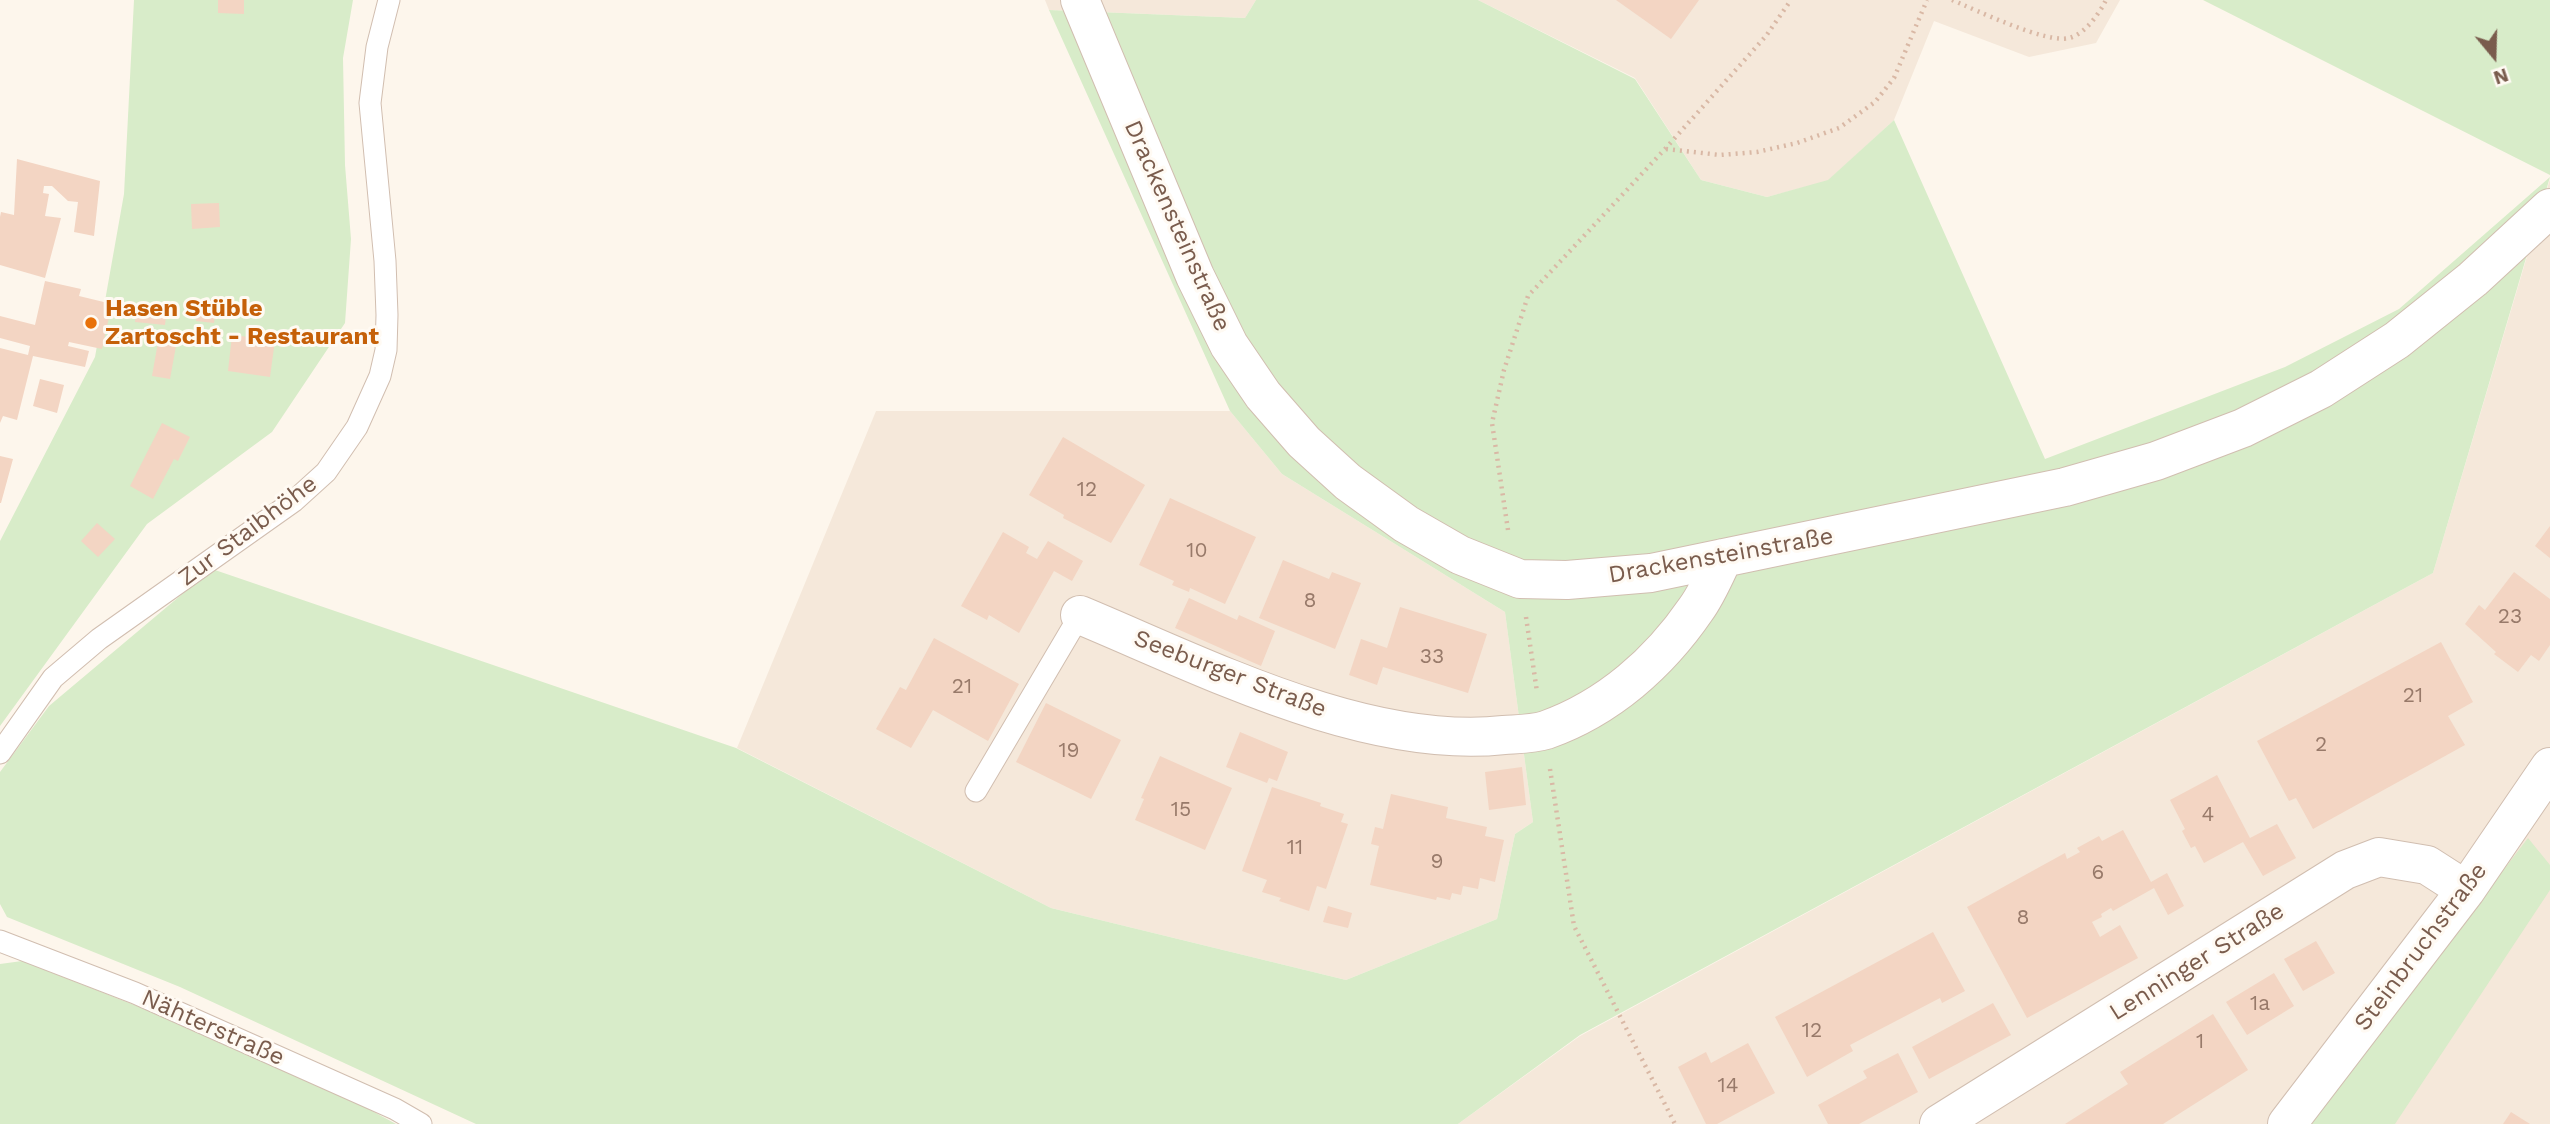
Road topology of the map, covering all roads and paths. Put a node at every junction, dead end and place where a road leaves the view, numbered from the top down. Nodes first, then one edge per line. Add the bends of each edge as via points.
1 (389, 0) edge
2 (1080, 0) edge
3 (1791, 0) edge
4 (1927, 0) edge
5 (1952, 0) edge
6 (2106, 0) edge
7 (1665, 149) junction
8 (2550, 208) edge
9 (1504, 370) dead end
10 (1723, 558) junction
11 (1080, 615) joint
12 (1544, 731) junction
13 (0, 753) edge
14 (2550, 767) edge
15 (976, 791) dead end
16 (2466, 890) junction
17 (0, 941) edge
18 (421, 1124) edge
19 (1675, 1124) edge
20 (1939, 1124) edge
21 (2287, 1124) edge

1 - 13 lane, Zur Staibhöhe via 370,103 386,261 386,350 380,376 357,427 326,472 294,501 99,639 54,678
2 - 10 street, Drackensteinstraße via 1195,276 1230,345 1304,442 1348,482 1406,524 1460,555 1520,579 1651,573
3 - 7 path via 1766,36
4 - 7 path via 1894,78 1875,102 1839,128 1797,144 1757,152 1720,155
5 - 6 path via 2052,39 2070,38 2084,30
7 - 9 path via 1528,296
8 - 10 street, Drackensteinstraße via 2397,340 2321,389 2243,428 2156,461 2065,487
10 - 12 street, Seeburger Straße via 1698,608 1636,678 1591,709
11 - 12 street, Seeburger Straße via 1296,705 1370,724 1471,737
11 - 15 lane
12 - 19 path via 1574,926
14 - 16 street, Steinbruchstraße
16 - 20 street, Lenninger Straße via 2427,865 2379,856 2345,870
16 - 21 street, Steinbruchstraße
17 - 18 lane, Nähterstraße via 135,993

